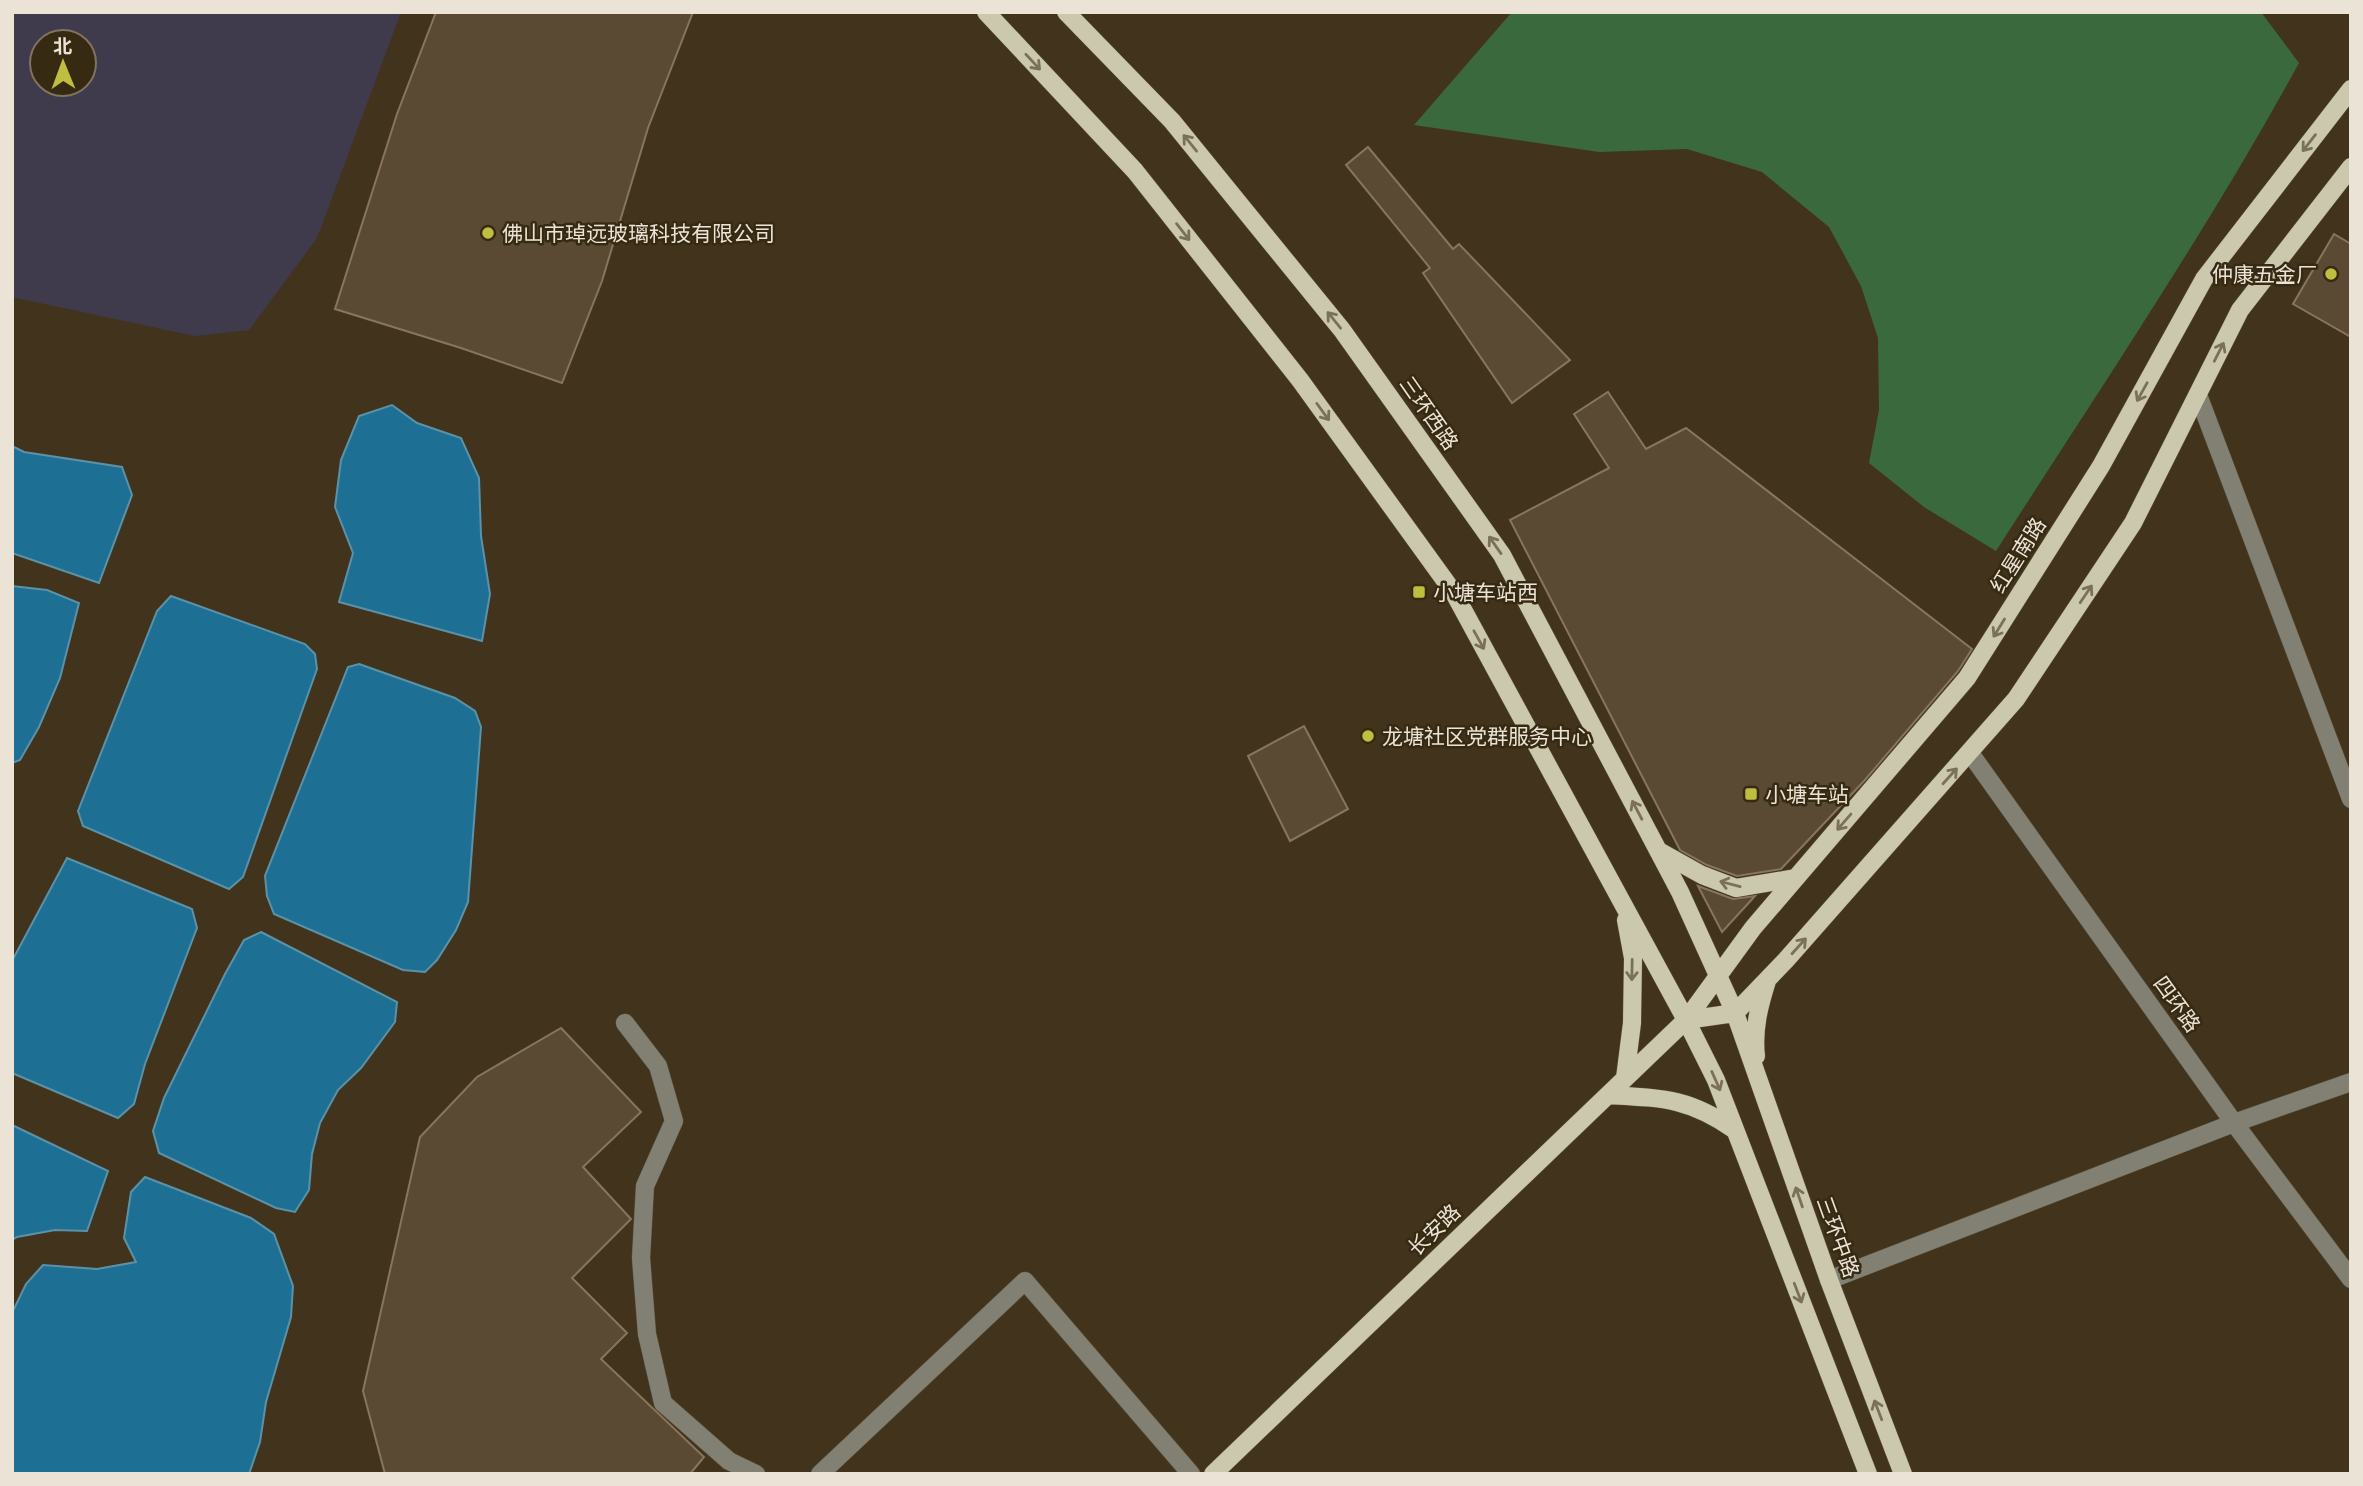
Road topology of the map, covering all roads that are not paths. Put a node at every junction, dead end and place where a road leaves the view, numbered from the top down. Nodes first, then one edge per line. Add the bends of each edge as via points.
1 (986, 12) edge
2 (1066, 12) edge
3 (2351, 89) edge
4 (2351, 167) edge
5 (2198, 395) junction
6 (1970, 754) junction
7 (2351, 799) edge
8 (1659, 851) junction
9 (1796, 878) junction
10 (1623, 903) junction
11 (1718, 976) junction
12 (1767, 979) junction
13 (1735, 1013) junction
14 (1686, 1020) junction
15 (625, 1023) dead end
16 (1625, 1079) junction
17 (1759, 1081) junction
18 (2351, 1082) edge
19 (1608, 1095) junction
20 (2234, 1123) junction
21 (1735, 1130) junction
22 (2351, 1279) edge
23 (1829, 1280) junction
24 (756, 1474) edge
25 (820, 1474) edge
26 (1191, 1474) edge
27 (1213, 1474) edge
28 (1868, 1474) edge
29 (1903, 1474) edge

1 -> 10 main road via 1135,171 1300,380 1454,593
8 -> 2 main road, 三环西路 via 1502,555 1333,319 1172,121
3 -> 9 main road, 红星南路 via 2204,279 2102,466 1967,678
5 -> 4 main road via 2240,310
6 -> 5 main road via 2016,699 2133,523
5 - 7 street
12 -> 6 main road
6 - 20 street, 四环路
9 -> 8 main road via 1736,888
8 - 11 main road, 三环西路
9 - 11 main road, 红星南路
10 - 14 main road
10 -> 16 main road via 1633,957
11 - 13 main road, 三环中路
11 - 14 main road, 红星南路
12 - 13 main road
12 - 17 main road via 1755,1042
13 - 14 main road
13 - 17 main road, 三环中路
14 - 16 main road, 长安路
14 -> 21 main road
15 - 24 street via 658,1066 674,1121 645,1186 642,1258 648,1334 663,1403 729,1461
16 - 19 main road, 长安路
23 -> 17 main road, 三环中路
18 - 20 street
19 - 21 main road via 1693,1105
19 - 27 main road, 长安路
20 - 22 street, 四环路
20 - 23 street
21 -> 28 main road
29 -> 23 main road, 三环中路
25 - 26 street via 1025,1281

